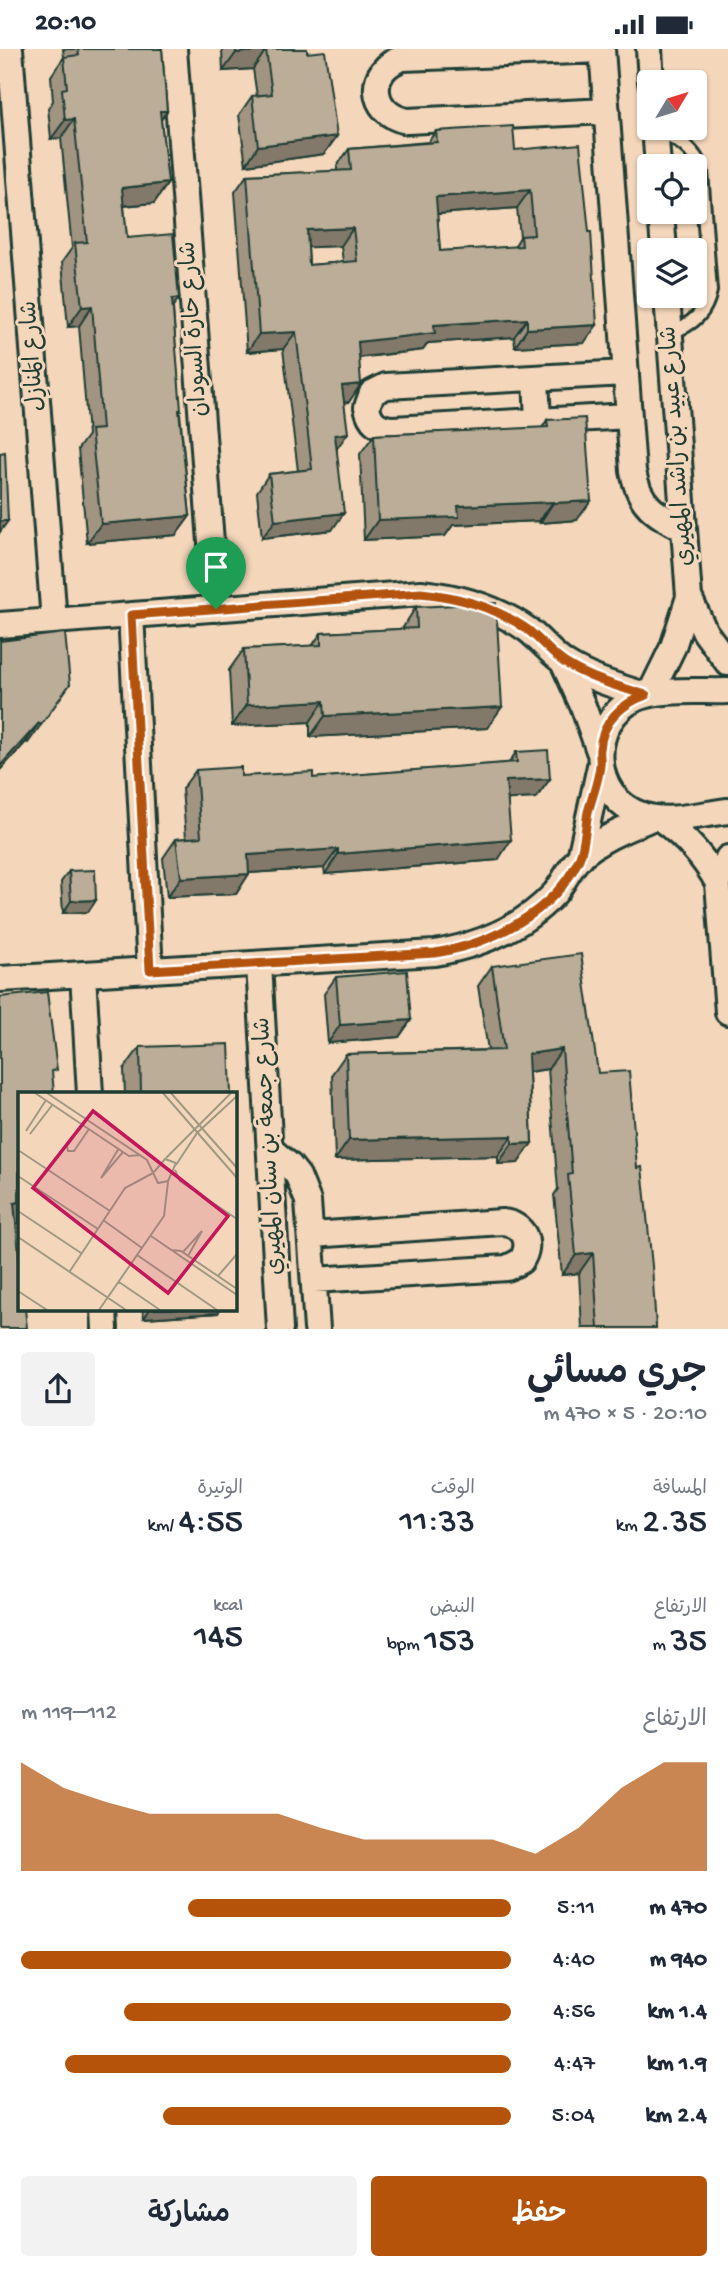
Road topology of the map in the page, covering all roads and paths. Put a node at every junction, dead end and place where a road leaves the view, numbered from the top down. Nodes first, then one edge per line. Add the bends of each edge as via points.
1 (10, 49) edge
2 (174, 49) edge
3 (602, 49) edge
4 (649, 49) edge
5 (651, 70) edge
6 (607, 111) junction
7 (678, 140) edge
8 (668, 308) edge
9 (670, 332) junction
10 (626, 373) junction
11 (536, 378) junction
12 (629, 416) junction
13 (538, 421) junction
14 (684, 529) junction
15 (689, 597) junction
16 (216, 609) junction
17 (131, 615) junction
18 (54, 621) junction
19 (0, 625) edge
20 (564, 662) junction
21 (728, 663) edge
22 (728, 691) edge
23 (648, 694) junction
24 (600, 758) junction
25 (728, 811) edge
26 (657, 819) junction
27 (580, 858) junction
28 (728, 858) edge
29 (718, 883) junction
30 (259, 964) junction
31 (150, 970) junction
32 (83, 974) junction
33 (0, 979) edge
34 (728, 1012) edge
35 (90, 1092) edge
36 (270, 1149) junction
37 (312, 1235) junction
38 (314, 1280) junction
39 (280, 1328) edge
40 (317, 1328) edge

1 - 18 street, شارع المَنازِل
2 - 16 street, شارع حارة السودان
3 - 6 street
3 - 6 street via 403,58 381,73 376,91 390,115 407,121
4 - 5 street
6 - 10 street
7 - 9 lane via 695,157 701,172 710,291 696,319
8 - 9 street, شارع عبيد بن راشد المهيري
9 - 14 street, شارع عبيد بن راشد المهيري
10 - 11 street, شارع عبيد بن راشد المهيري
10 - 12 street
11 - 13 street
11 - 13 street, شارع عبيد بن راشد المهيري via 386,386 372,393 367,407 372,421 386,428
12 - 13 street, شارع عبيد بن راشد المهيري
12 - 14 street via 638,490 656,514
14 - 15 street, شارع عبيد بن راشد المهيري
15 - 21 street, شارع عبيد بن راشد المهيري via 705,632
15 - 23 street, شارع عبيد بن راشد المهيري via 673,647
16 - 17 street
16 - 20 street via 444,595 510,618
17 - 18 street
17 - 31 street
18 - 19 street
20 - 23 street via 603,681
20 - 24 street
22 - 23 street
23 - 24 street via 614,715 606,726
24 - 26 street via 604,778 618,800 639,815
24 - 27 street
25 - 26 street
26 - 27 street via 614,835
26 - 29 street via 676,829 700,854
27 - 30 street via 538,908 480,943 435,953
28 - 29 street
29 - 34 street
30 - 31 street
30 - 36 street, شارع جمعة بن سنان المهيري
31 - 32 street
32 - 33 street
32 - 35 street
36 - 37 street via 290,1166 304,1188
36 - 39 street, شارع جمعة بن سنان المهيري
37 - 38 street
37 - 38 street, شارع جمعة بن سنان المهيري via 502,1222 517,1226 527,1247 521,1261 507,1268
38 - 40 street

